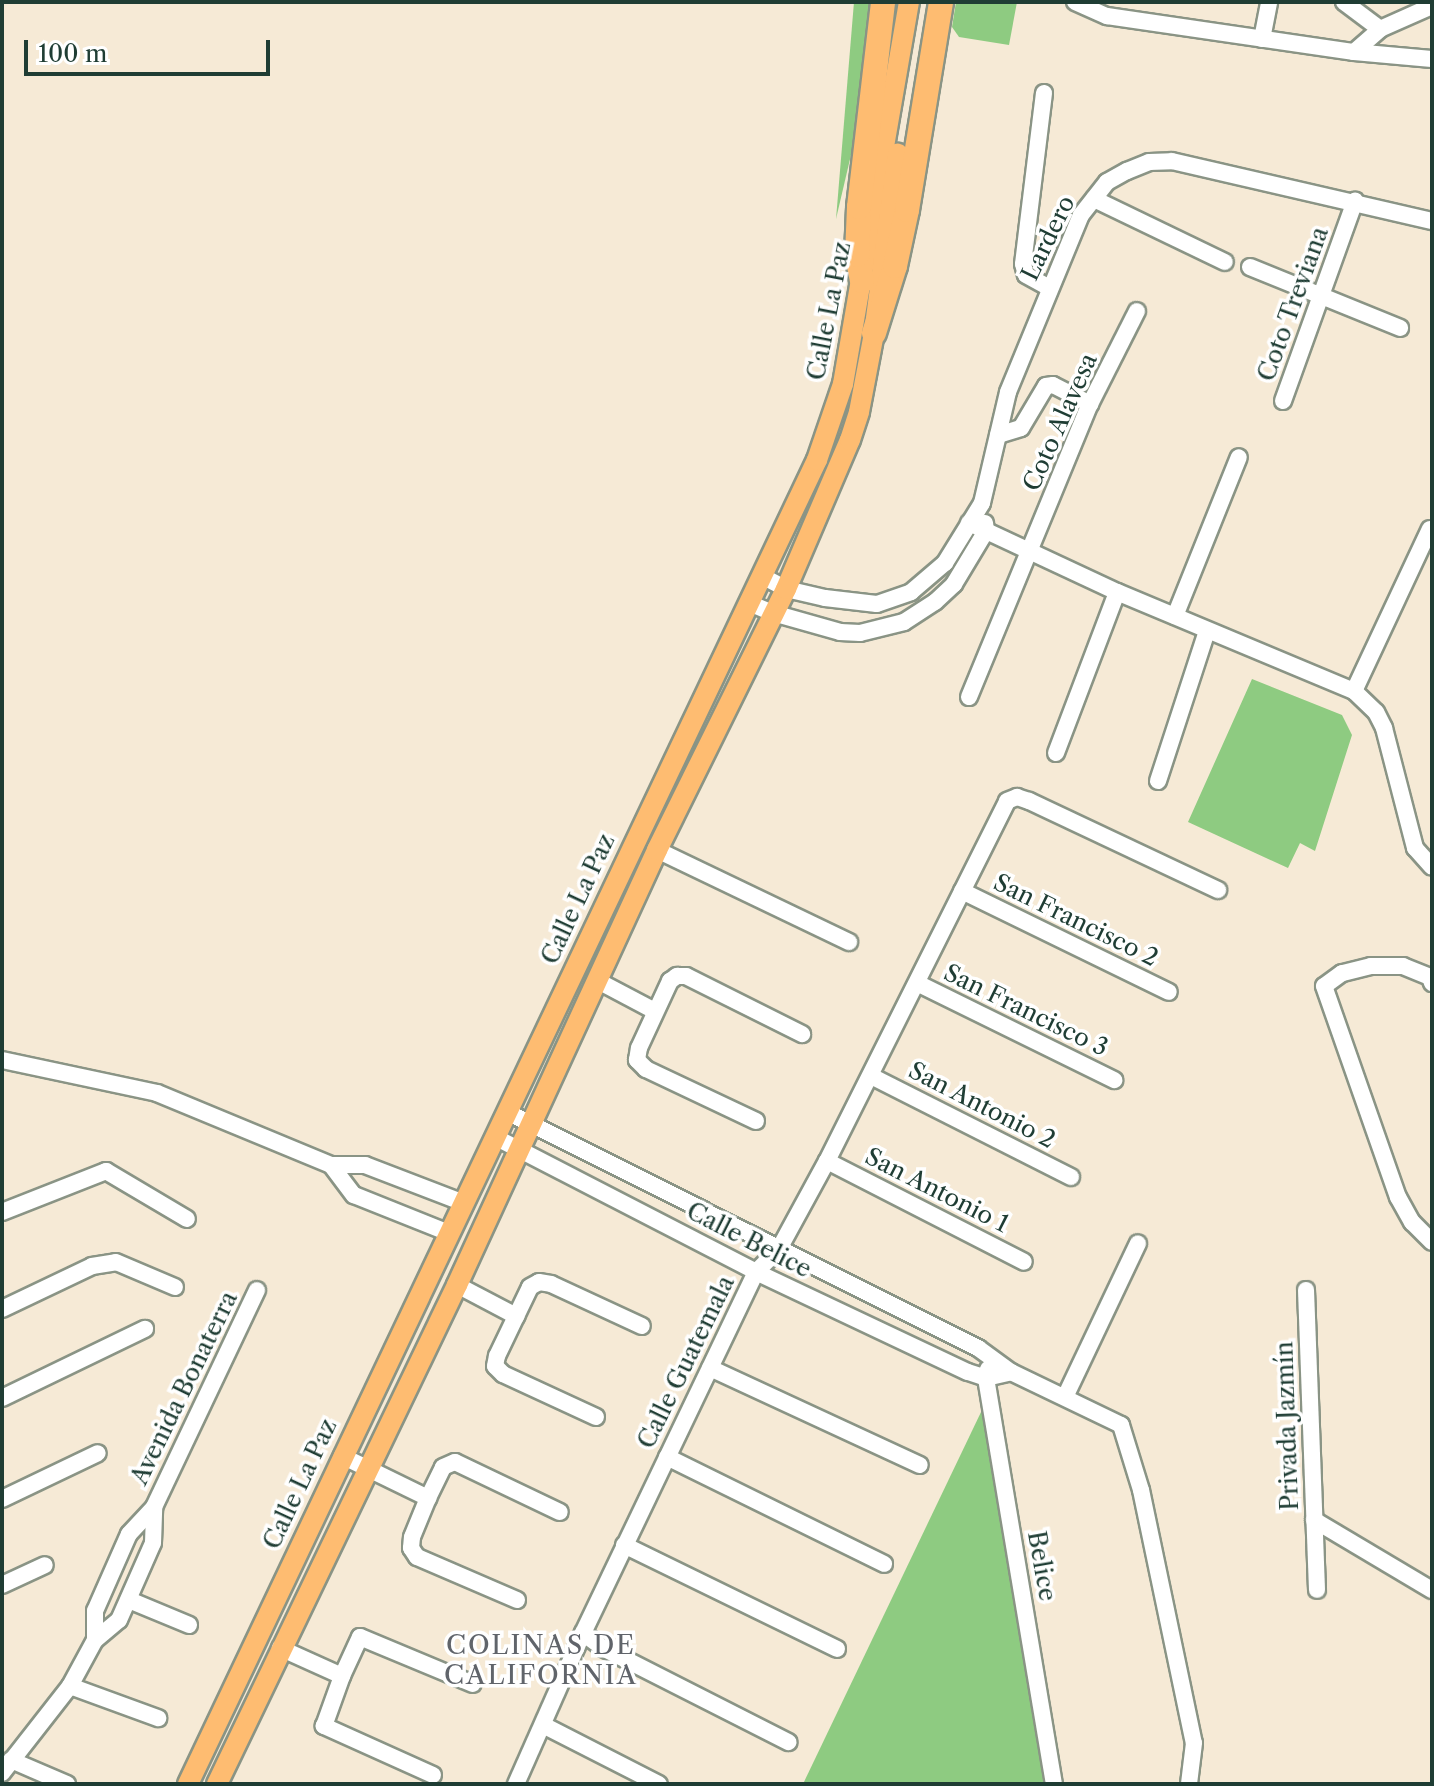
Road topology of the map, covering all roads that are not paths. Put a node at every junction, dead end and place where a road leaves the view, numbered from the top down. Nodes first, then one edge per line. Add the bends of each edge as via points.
1 (883, 2) edge
2 (909, 2) edge
3 (921, 2) edge
4 (941, 2) edge
5 (1075, 2) edge
6 (1269, 2) edge
7 (1344, 2) edge
8 (1432, 6) edge
9 (1380, 29) junction
10 (1262, 39) junction
11 (1354, 52) junction
12 (1432, 59) edge
13 (1044, 93) dead end
14 (1094, 199) junction
15 (884, 201) junction
16 (1355, 201) junction
17 (1432, 221) edge
18 (1225, 262) dead end
19 (1250, 267) dead end
20 (862, 281) junction
21 (1049, 288) junction
22 (1321, 296) junction
23 (1137, 311) dead end
24 (1400, 328) dead end
25 (874, 333) junction
26 (1283, 401) dead end
27 (1090, 404) junction
28 (998, 435) junction
29 (1239, 457) dead end
30 (982, 503) junction
31 (969, 523) junction
32 (1430, 529) dead end
33 (986, 531) junction
34 (1030, 553) junction
35 (762, 576) junction
36 (786, 589) junction
37 (1117, 592) junction
38 (749, 603) junction
39 (877, 604) junction
40 (773, 613) junction
41 (1175, 616) junction
42 (879, 629) junction
43 (1207, 631) junction
44 (1354, 691) junction
45 (969, 697) dead end
46 (1056, 753) dead end
47 (1158, 781) dead end
48 (657, 850) junction
49 (1432, 867) edge
50 (1218, 890) dead end
51 (962, 891) junction
52 (849, 942) dead end
53 (1431, 980) edge
54 (598, 981) junction
55 (917, 983) junction
56 (1169, 992) dead end
57 (655, 1011) junction
58 (802, 1034) dead end
59 (2, 1060) edge
60 (871, 1076) junction
61 (1114, 1080) dead end
62 (507, 1112) junction
63 (756, 1121) dead end
64 (532, 1124) junction
65 (495, 1137) junction
66 (520, 1150) junction
67 (827, 1161) junction
68 (331, 1165) junction
69 (1071, 1177) dead end
70 (464, 1203) junction
71 (2, 1212) edge
72 (187, 1219) dead end
73 (449, 1233) junction
74 (1432, 1242) edge
75 (1138, 1243) dead end
76 (779, 1249) junction
77 (1024, 1262) dead end
78 (756, 1272) junction
79 (457, 1285) junction
80 (175, 1287) dead end
81 (257, 1290) dead end
82 (1306, 1290) dead end
83 (2, 1309) edge
84 (516, 1316) junction
85 (642, 1326) dead end
86 (145, 1329) dead end
87 (992, 1356) junction
88 (710, 1368) junction
89 (1011, 1372) junction
90 (986, 1378) junction
91 (1065, 1397) junction
92 (2, 1398) edge
93 (596, 1417) dead end
94 (98, 1453) dead end
95 (342, 1456) junction
96 (667, 1457) junction
97 (920, 1465) dead end
98 (367, 1468) junction
99 (428, 1498) junction
100 (2, 1499) edge
101 (154, 1507) junction
102 (560, 1512) dead end
103 (1314, 1520) junction
104 (624, 1545) junction
105 (884, 1564) dead end
106 (45, 1565) dead end
107 (2, 1585) edge
108 (1317, 1590) dead end
109 (1432, 1590) edge
110 (129, 1600) junction
111 (517, 1600) dead end
112 (189, 1625) dead end
113 (583, 1633) junction
114 (95, 1640) junction
115 (280, 1648) junction
116 (837, 1649) dead end
117 (342, 1676) junction
118 (473, 1684) dead end
119 (70, 1686) junction
120 (158, 1718) dead end
121 (543, 1725) junction
122 (788, 1742) dead end
123 (7, 1766) edge
124 (433, 1775) dead end
125 (67, 1784) edge
126 (188, 1784) edge
127 (217, 1784) edge
128 (516, 1784) edge
129 (659, 1784) edge
130 (1054, 1784) edge
131 (1189, 1784) edge

1 - 20 highway via 859,207
2 - 15 main road, Calle La Paz
3 - 15 main road, Calle La Paz
4 - 25 highway via 907,210
5 - 10 street via 1107,16
6 - 10 street
7 - 9 street
8 - 9 street
9 - 11 street
10 - 11 street
11 - 12 street
13 - 21 street via 1023,264 1026,275
14 - 16 street, Lardero via 1107,182 1127,171 1149,162 1172,161
14 - 18 street
14 - 21 street, Lardero via 1081,215
15 - 20 main road, Calle La Paz
15 - 25 main road, Calle La Paz
16 - 17 street, Lardero
16 - 22 street, Coto Treviana
19 - 22 street
20 - 35 main road, Calle La Paz via 833,417
21 - 28 street, Lardero via 1012,379
22 - 24 street
22 - 26 street, Coto Treviana
23 - 27 street, Coto Alavesa
25 - 36 main road, Calle La Paz via 850,440
27 - 28 street via 1046,386 1021,428
27 - 34 street, Coto Alavesa
28 - 30 street, Lardero
29 - 41 street
30 - 31 street, Lardero
30 - 33 street, Lardero
31 - 33 street
31 - 39 street, Lardero via 957,547 929,578 911,592
32 - 44 street
33 - 34 street
33 - 42 street via 965,570 935,602 904,622
34 - 37 street
34 - 45 street, Coto Alavesa
35 - 36 street
35 - 38 main road, Calle La Paz
36 - 39 street
36 - 40 main road, Calle La Paz
37 - 41 street
37 - 46 street
38 - 40 street
38 - 62 main road, Calle La Paz
39 - 42 street
40 - 42 street via 840,632
40 - 48 main road, Calle La Paz
41 - 43 street
43 - 44 street
43 - 47 street
44 - 49 street via 1384,728 1415,848
48 - 52 street
48 - 54 main road, Calle La Paz
50 - 51 street, Calle Guatemala via 1017,797 1007,801
51 - 55 street, Calle Guatemala
51 - 56 street, San Francisco 2
53 - 74 street via 1403,966 1371,966 1342,973 1324,986 1398,1197
54 - 57 street
54 - 64 main road, Calle La Paz
55 - 60 street, Calle Guatemala
55 - 61 street, San Francisco 3
57 - 58 street via 670,981 686,976
57 - 63 street via 637,1060
59 - 68 street via 157,1093
60 - 67 street, Calle Guatemala
60 - 69 street, San Antonio 2
62 - 64 street, Calle Belice
62 - 65 main road, Calle La Paz
64 - 66 main road, Calle La Paz
64 - 76 street, Calle Belice
65 - 66 street, Calle Belice
65 - 70 main road, Calle La Paz
66 - 78 street, Calle Belice
66 - 79 main road, Calle La Paz
67 - 76 street, Calle Guatemala
67 - 77 street, San Antonio 1
68 - 70 street via 365,1165
68 - 73 street via 354,1195
70 - 73 main road, Calle La Paz
71 - 72 street via 106,1171
73 - 95 main road, Calle La Paz
75 - 91 street
76 - 78 street, Calle Guatemala
76 - 87 street, Calle Belice
78 - 88 street, Calle Guatemala
78 - 90 street, Calle Belice
79 - 84 street
79 - 98 main road, Calle La Paz
80 - 83 street via 116,1262 92,1266
81 - 101 street, Avenida Bonaterra
82 - 103 street, Privada Jazmín
84 - 85 street via 530,1287 539,1282
84 - 93 street via 495,1366
86 - 92 street
87 - 89 street, Calle Belice
87 - 90 street, Belice
88 - 96 street, Calle Guatemala
88 - 97 street
89 - 90 street
89 - 91 street, Calle Belice
90 - 130 street, Belice
91 - 131 street, Calle Belice via 1121,1425 1141,1490 1194,1743
94 - 100 street
95 - 98 street
95 - 126 main road, Calle La Paz
96 - 104 street, Calle Guatemala
96 - 105 street
98 - 99 street
98 - 115 main road, Calle La Paz
99 - 102 street via 443,1467 455,1462
99 - 111 street via 412,1537 417,1557
101 - 110 street, Avenida Bonaterra via 153,1543
101 - 114 street, Avenida Bonaterra via 129,1534 95,1611
103 - 108 street
103 - 109 street, Privada Jazmín
104 - 113 street, Calle Guatemala
104 - 116 street
106 - 107 street
110 - 112 street
110 - 114 street, Avenida Bonaterra via 119,1620
113 - 121 street, Calle Guatemala
113 - 122 street
114 - 119 street, Avenida Bonaterra
115 - 117 street
115 - 127 main road, Calle La Paz
117 - 118 street via 360,1637
117 - 124 street via 324,1726
119 - 120 street
119 - 123 street, Avenida Bonaterra
121 - 128 street, Calle Guatemala
121 - 129 street
123 - 125 street

